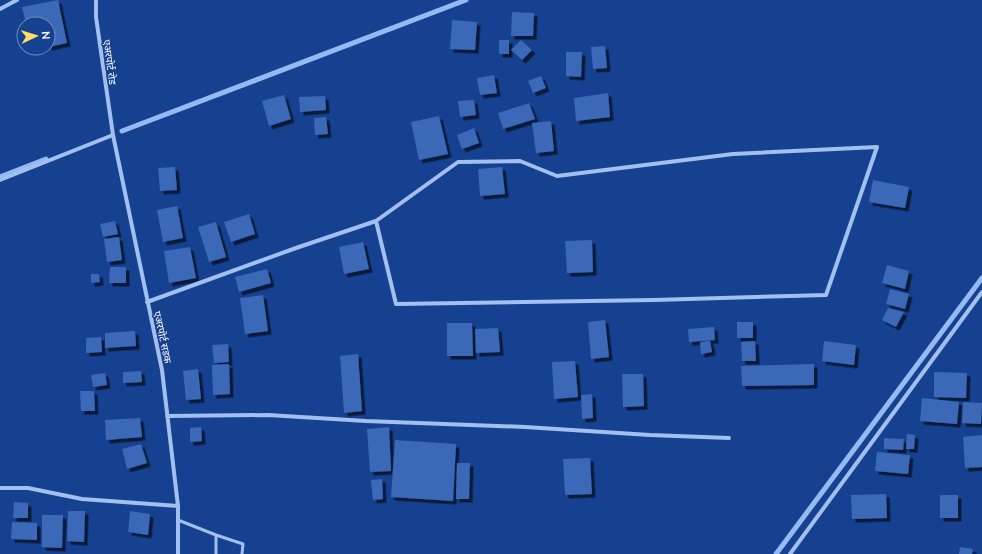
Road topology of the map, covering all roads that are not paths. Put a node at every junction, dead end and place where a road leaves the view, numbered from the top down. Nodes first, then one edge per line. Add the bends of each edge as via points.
1 (18, 0) edge
2 (96, 0) edge
3 (0, 9) edge
4 (111, 126) joint
5 (113, 135) junction
6 (0, 180) edge
7 (376, 221) junction
8 (982, 292) edge
9 (147, 302) junction
10 (167, 416) junction
11 (729, 438) dead end
12 (0, 488) edge
13 (178, 506) junction
14 (178, 520) junction
15 (216, 535) junction
16 (178, 554) edge
17 (216, 554) edge
18 (242, 554) edge
19 (790, 554) edge

1 - 3 street
2 - 4 street, एअरपोर्ट रोड via 96,17
4 - 5 street, एअरपोर्ट सडक
5 - 6 street
5 - 9 street, एअरपोर्ट सडक
7 - 7 street via 458,162 520,161 557,176 733,154 877,147 826,294 396,304
7 - 9 street
8 - 19 street
9 - 10 street, एअरपोर्ट सडक via 162,370
10 - 11 street via 268,415
10 - 13 street, एअरपोर्ट सडक
12 - 13 street via 28,488 82,499
13 - 14 street, एअरपोर्ट सडक
14 - 15 lane
14 - 16 street, एअरपोर्ट सडक
15 - 17 lane
15 - 18 lane via 243,544

